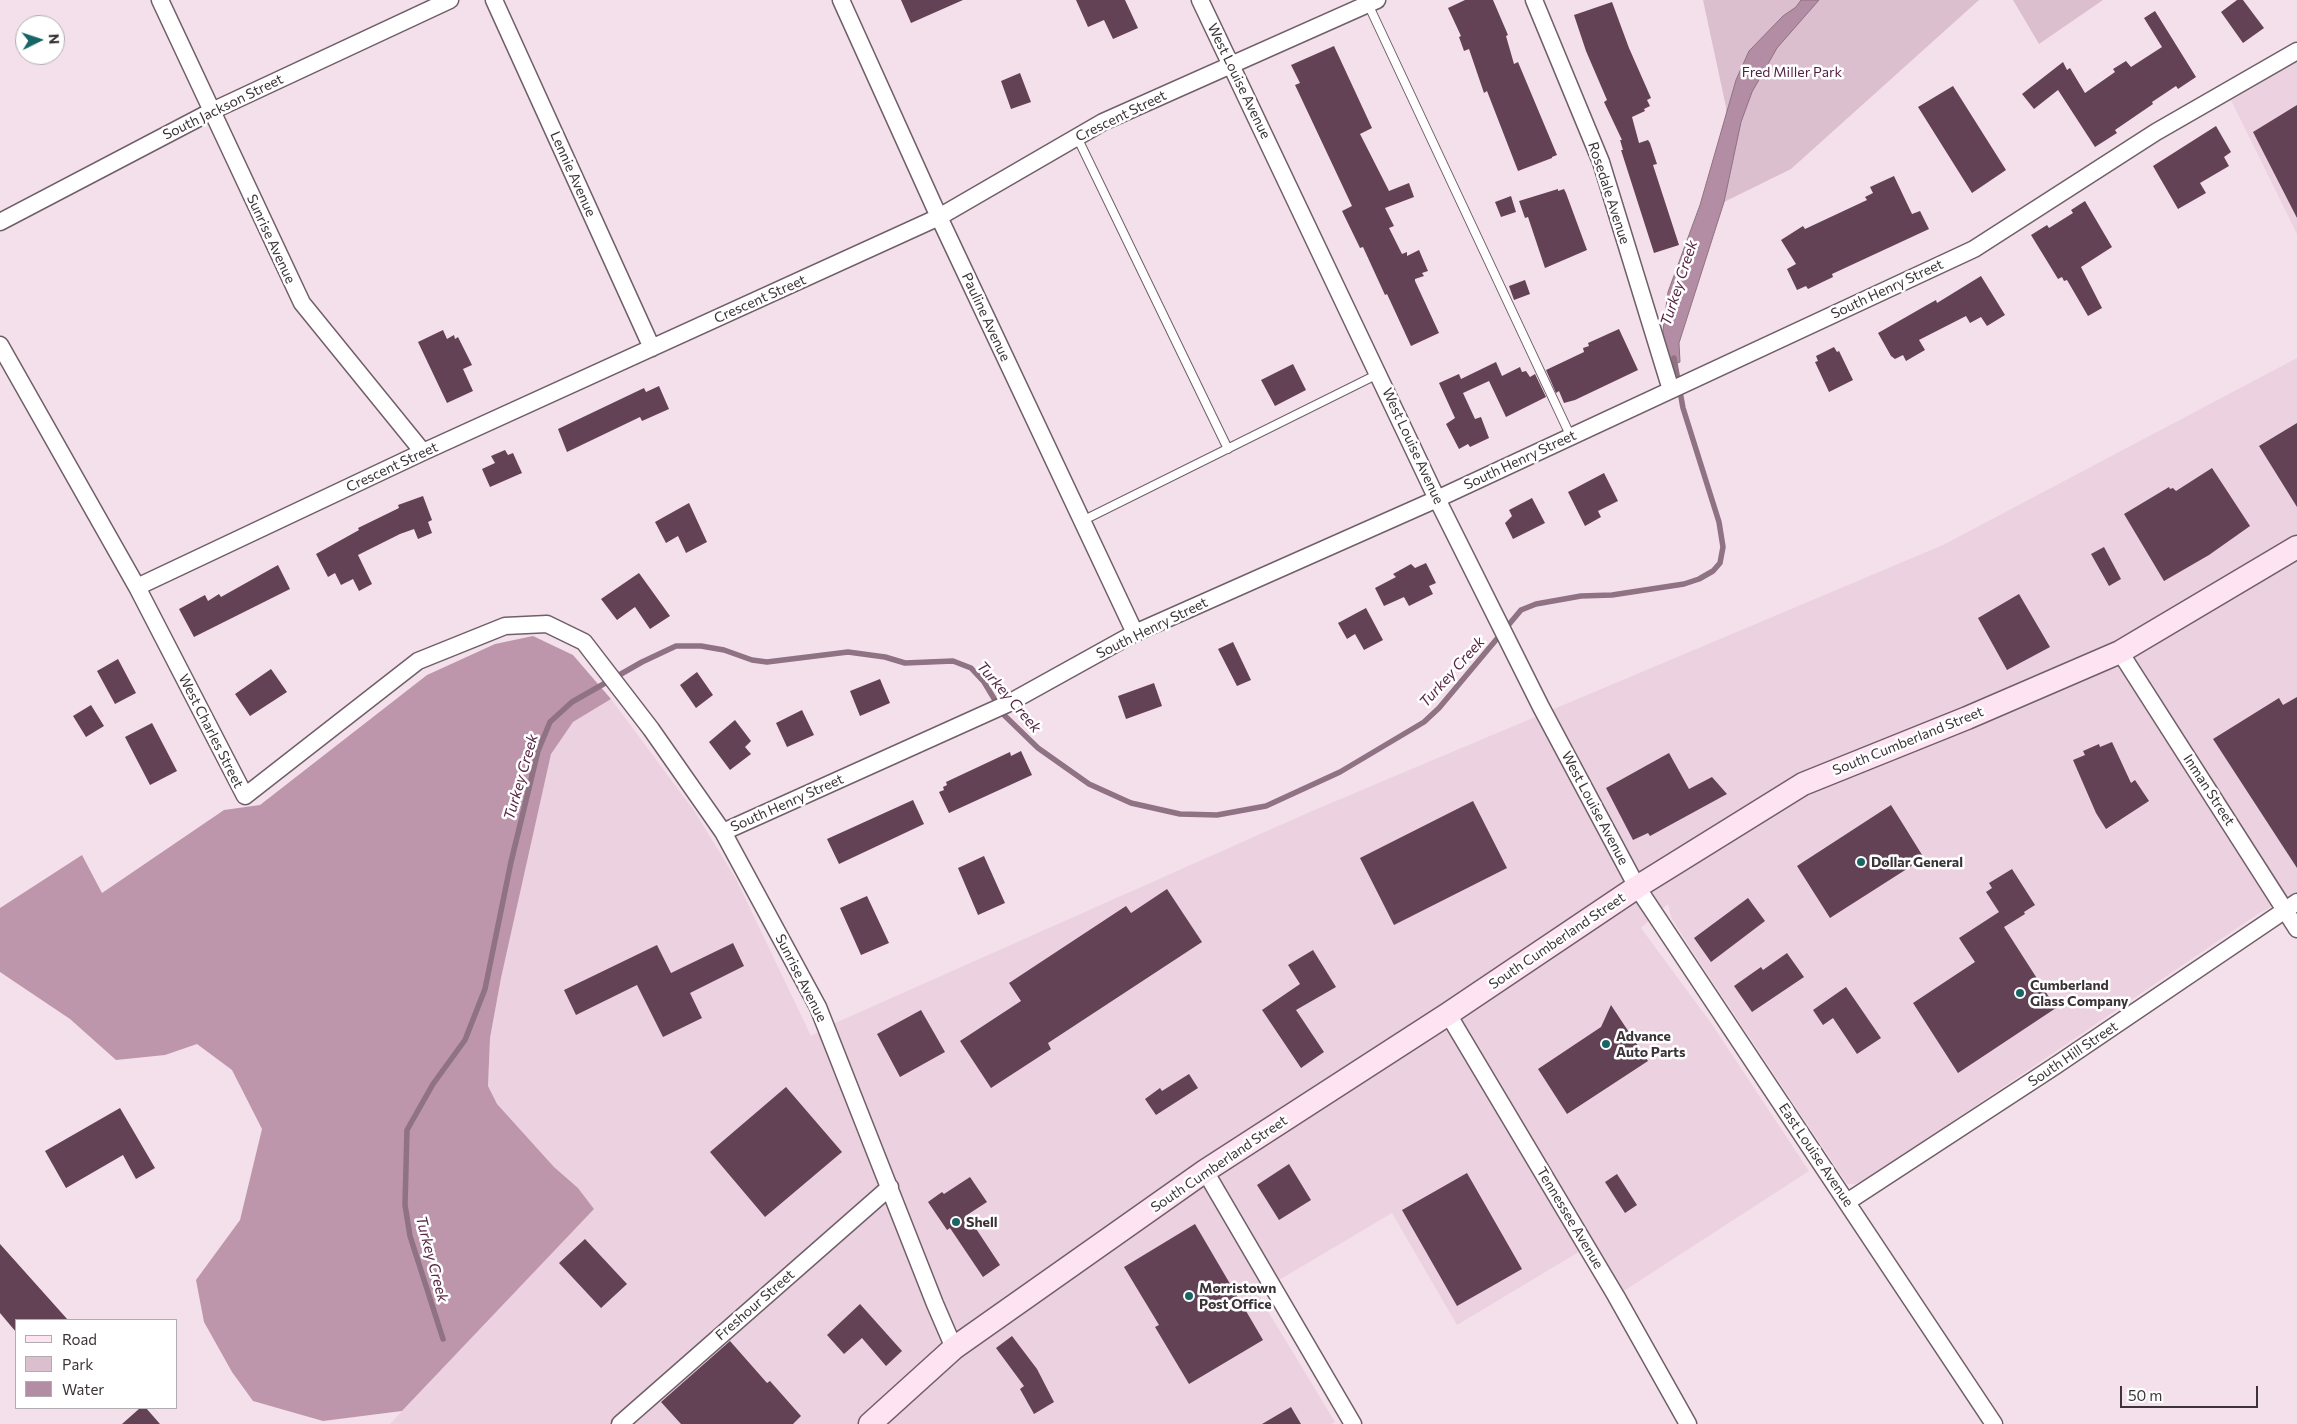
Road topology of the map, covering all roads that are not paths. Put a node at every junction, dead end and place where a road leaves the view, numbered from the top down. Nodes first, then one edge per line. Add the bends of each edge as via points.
1 (160, 0) edge
2 (450, 0) edge
3 (494, 0) edge
4 (841, 0) edge
5 (1200, 0) edge
6 (1534, 0) edge
7 (1373, 2) edge
8 (2297, 52) edge
9 (1232, 66) junction
10 (212, 111) junction
11 (1077, 137) junction
12 (939, 218) junction
13 (0, 222) edge
14 (0, 344) edge
15 (652, 348) junction
16 (1378, 374) junction
17 (1671, 390) junction
18 (1571, 437) junction
19 (1228, 449) junction
20 (423, 452) junction
21 (1437, 499) junction
22 (1082, 522) junction
23 (2297, 548) edge
24 (137, 587) junction
25 (1135, 633) junction
26 (584, 642) joint
27 (2120, 652) junction
28 (724, 832) junction
29 (1638, 887) junction
30 (2291, 906) edge
31 (2297, 929) edge
32 (1448, 1014) junction
33 (1206, 1171) junction
34 (890, 1187) junction
35 (1847, 1202) junction
36 (954, 1348) junction
37 (620, 1424) edge
38 (870, 1424) edge
39 (1352, 1424) edge
40 (1688, 1424) edge
41 (1994, 1424) edge

1 - 10 street, Sunrise Avenue
2 - 10 street, South Jackson Street
3 - 15 street, Lennie Avenue
4 - 12 street, Pauline Avenue
5 - 9 street, West Louise Avenue
6 - 17 street, Rosedale Avenue via 1600,162
7 - 9 street, Crescent Street
7 - 18 lane
8 - 17 street, South Henry Street via 2156,132 1974,249
9 - 11 street, Crescent Street via 1103,122
9 - 16 street, West Louise Avenue
10 - 13 street, South Jackson Street
10 - 20 street, Sunrise Avenue via 302,303
11 - 12 street, Crescent Street
11 - 19 lane
12 - 15 street, Crescent Street
12 - 22 street, Pauline Avenue
14 - 24 street, West Charles Street
15 - 20 street, Crescent Street
16 - 19 lane
16 - 21 street, West Louise Avenue
17 - 18 street, South Henry Street
18 - 21 street, South Henry Street
19 - 22 lane
20 - 24 street, Crescent Street
21 - 25 street, South Henry Street
21 - 29 street, West Louise Avenue
22 - 25 street, Pauline Avenue
23 - 27 main road, South Cumberland Street
24 - 26 street, West Charles Street via 245,796 418,661 505,626 547,624
25 - 28 street, South Henry Street via 1007,704
26 - 28 street, Sunrise Avenue
27 - 29 main road, South Cumberland Street via 1803,784
27 - 30 street, Inman Street
28 - 34 street, Sunrise Avenue via 818,1007
29 - 32 main road, South Cumberland Street
29 - 35 street, East Louise Avenue
30 - 31 street, Inman Street
30 - 35 street, South Hill Street
32 - 33 main road, South Cumberland Street
32 - 40 street, Tennessee Avenue via 1616,1296
33 - 36 main road, South Cumberland Street
33 - 39 street
34 - 36 street, Sunrise Avenue
34 - 37 street, Freshour Street
35 - 41 street, East Louise Avenue
36 - 38 main road, South Cumberland Street

